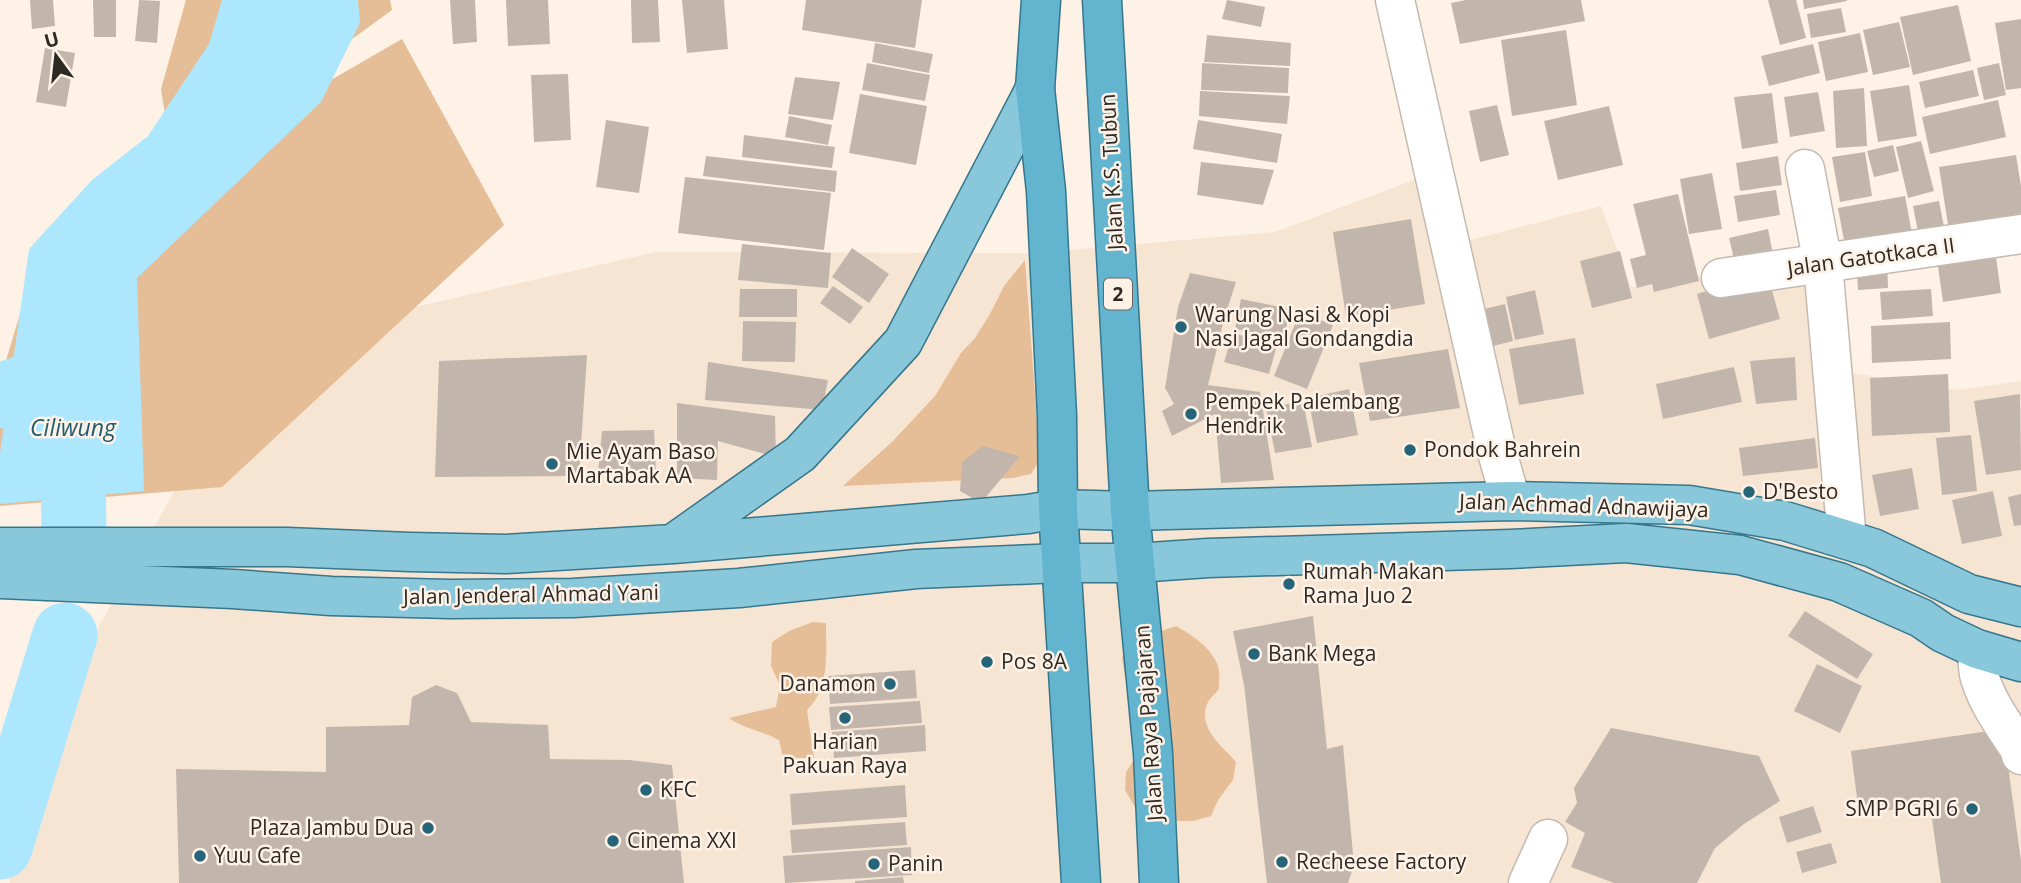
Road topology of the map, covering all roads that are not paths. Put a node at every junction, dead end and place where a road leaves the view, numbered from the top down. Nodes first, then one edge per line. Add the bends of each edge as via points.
1 (1041, 0) edge
2 (1102, 0) edge
3 (1395, 0) edge
4 (1035, 89) junction
5 (1805, 169) dead end
6 (2021, 234) edge
7 (1823, 264) junction
8 (1721, 278) dead end
9 (1511, 501) junction
10 (1058, 509) junction
11 (1130, 511) junction
12 (1847, 540) junction
13 (673, 544) junction
14 (8, 563) edge
15 (1061, 563) junction
16 (1136, 563) junction
17 (1969, 594) junction
18 (2021, 607) edge
19 (1977, 649) junction
20 (2021, 662) edge
21 (2021, 755) edge
22 (1548, 839) dead end
23 (1081, 883) edge
24 (1159, 883) edge
25 (1528, 883) edge

1 - 4 highway
2 - 11 highway, Jalan K.S. Tubun / 2
3 - 9 street
4 - 10 highway via 1046,191
4 - 13 main road via 902,342 800,454
5 - 7 street
6 - 7 street, Jalan Gatotkaca II
7 - 8 street, Jalan Gatotkaca II
7 - 12 street
9 - 11 main road, Jalan Achmad Adnawijaya
9 - 12 main road, Jalan Achmad Adnawijaya via 1689,505 1785,521
10 - 11 main road, Jalan Achmad Adnawijaya
10 - 13 main road, Jalan Jenderal Ahmad Yani
10 - 15 highway
11 - 16 highway, 2
12 - 17 main road, Jalan Achmad Adnawijaya
13 - 14 main road, Jalan Jenderal Ahmad Yani via 506,554 174,547
14 - 15 main road, Jalan Jenderal Ahmad Yani via 168,586 450,599 573,598 738,588 916,569
15 - 16 main road, Jalan Achmad Adnawijaya
15 - 23 highway
16 - 19 main road, Jalan Achmad Adnawijaya via 1639,544 1740,555 1839,582
16 - 24 highway, Jalan Raya Pajajaran / 2
17 - 18 main road, Jalan Achmad Adnawijaya
17 - 19 main road
19 - 20 main road, Jalan Achmad Adnawijaya
19 - 21 street via 1985,692
22 - 25 street

